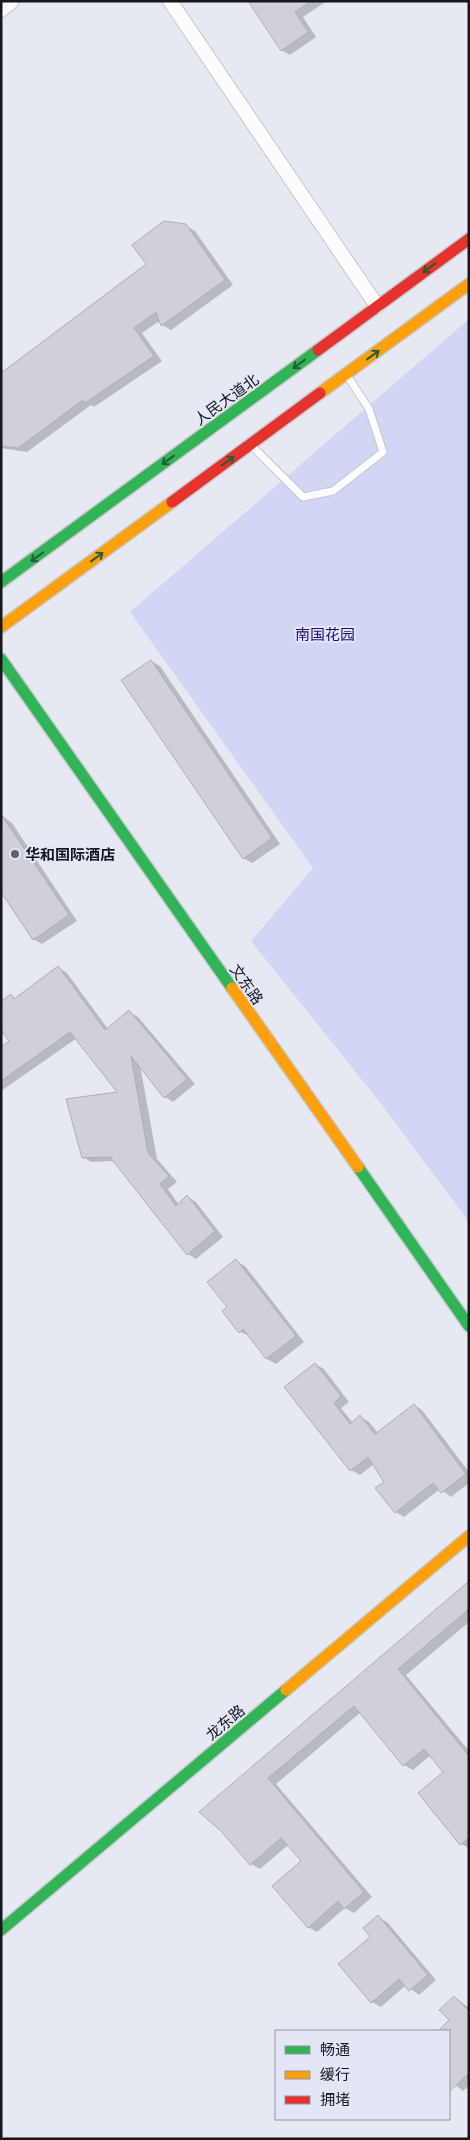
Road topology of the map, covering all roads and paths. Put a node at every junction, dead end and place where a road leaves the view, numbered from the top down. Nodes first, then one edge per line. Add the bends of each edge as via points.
1 (12, 1) edge
2 (170, 1) edge
3 (1, 10) edge
4 (469, 239) edge
5 (469, 284) edge
6 (377, 306) junction
7 (346, 374) junction
8 (250, 445) junction
9 (1, 582) edge
10 (1, 628) edge
11 (1, 659) edge
12 (469, 1326) edge
13 (469, 1536) edge
14 (1, 1930) edge

1 - 3 street
2 - 6 street
4 -> 6 street, 人民大道北
7 -> 5 street
6 -> 9 street, 人民大道北
7 - 8 street
7 - 8 lane via 369,409 382,452 333,491 303,497
10 -> 8 street
11 - 12 street, 文东路
13 - 14 street, 龙东路

